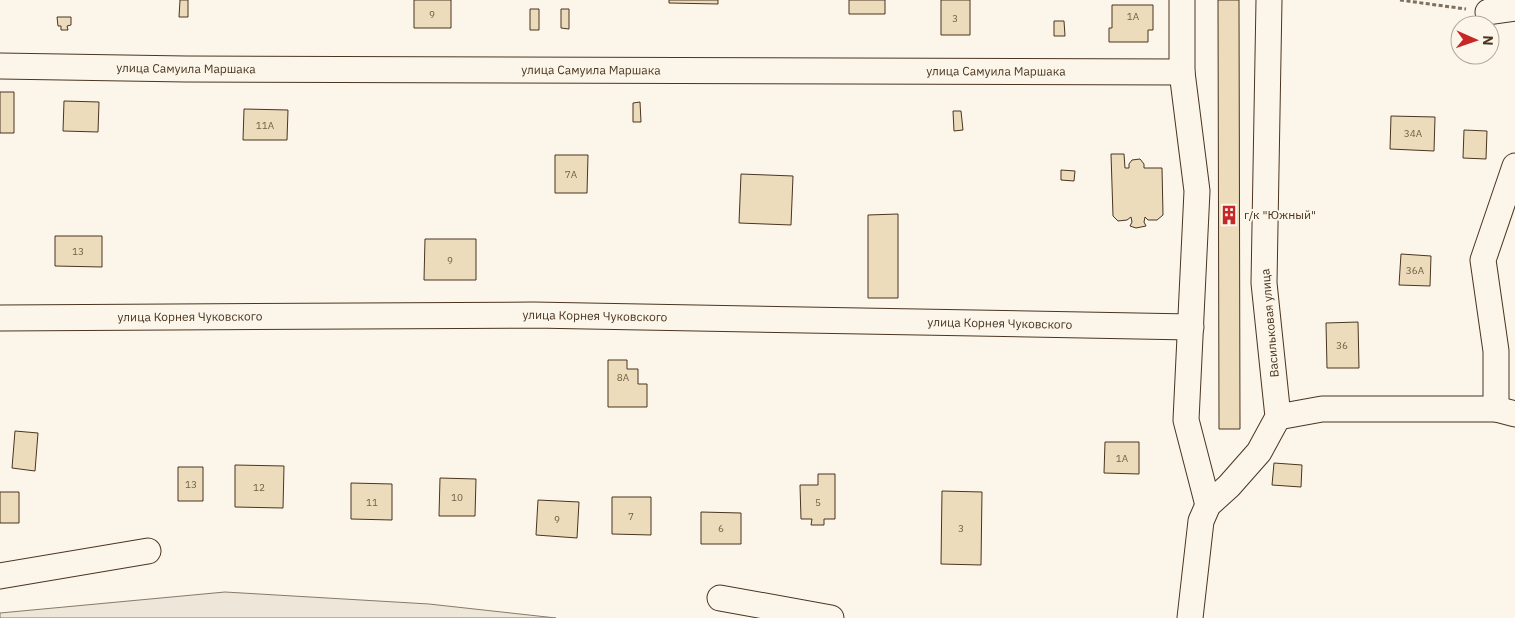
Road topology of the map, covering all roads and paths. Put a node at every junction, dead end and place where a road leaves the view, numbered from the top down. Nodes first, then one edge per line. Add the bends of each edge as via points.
1 (1182, 0) edge
2 (1269, 0) edge
3 (1400, 0) edge
4 (1515, 8) edge
5 (1488, 12) joint
6 (0, 66) edge
7 (1182, 72) junction
8 (1515, 166) edge
9 (0, 318) edge
10 (1190, 327) junction
11 (1506, 412) edge
12 (1278, 417) junction
13 (1208, 505) junction
14 (148, 551) dead end
15 (0, 576) edge
16 (720, 598) dead end
17 (831, 618) edge
18 (1190, 618) edge

1 - 7 street
2 - 12 street, Васильковая улица via 1264,283
3 - 5 path
4 - 5 street
6 - 7 street, улица Самуила Маршака
7 - 10 street via 1197,191
8 - 11 street via 1483,260
9 - 10 street, улица Корнея Чуковского via 533,315
10 - 13 street via 1186,420
11 - 12 street via 1322,409
12 - 13 street via 1259,452
13 - 18 street via 1201,520
14 - 15 street
16 - 17 street

